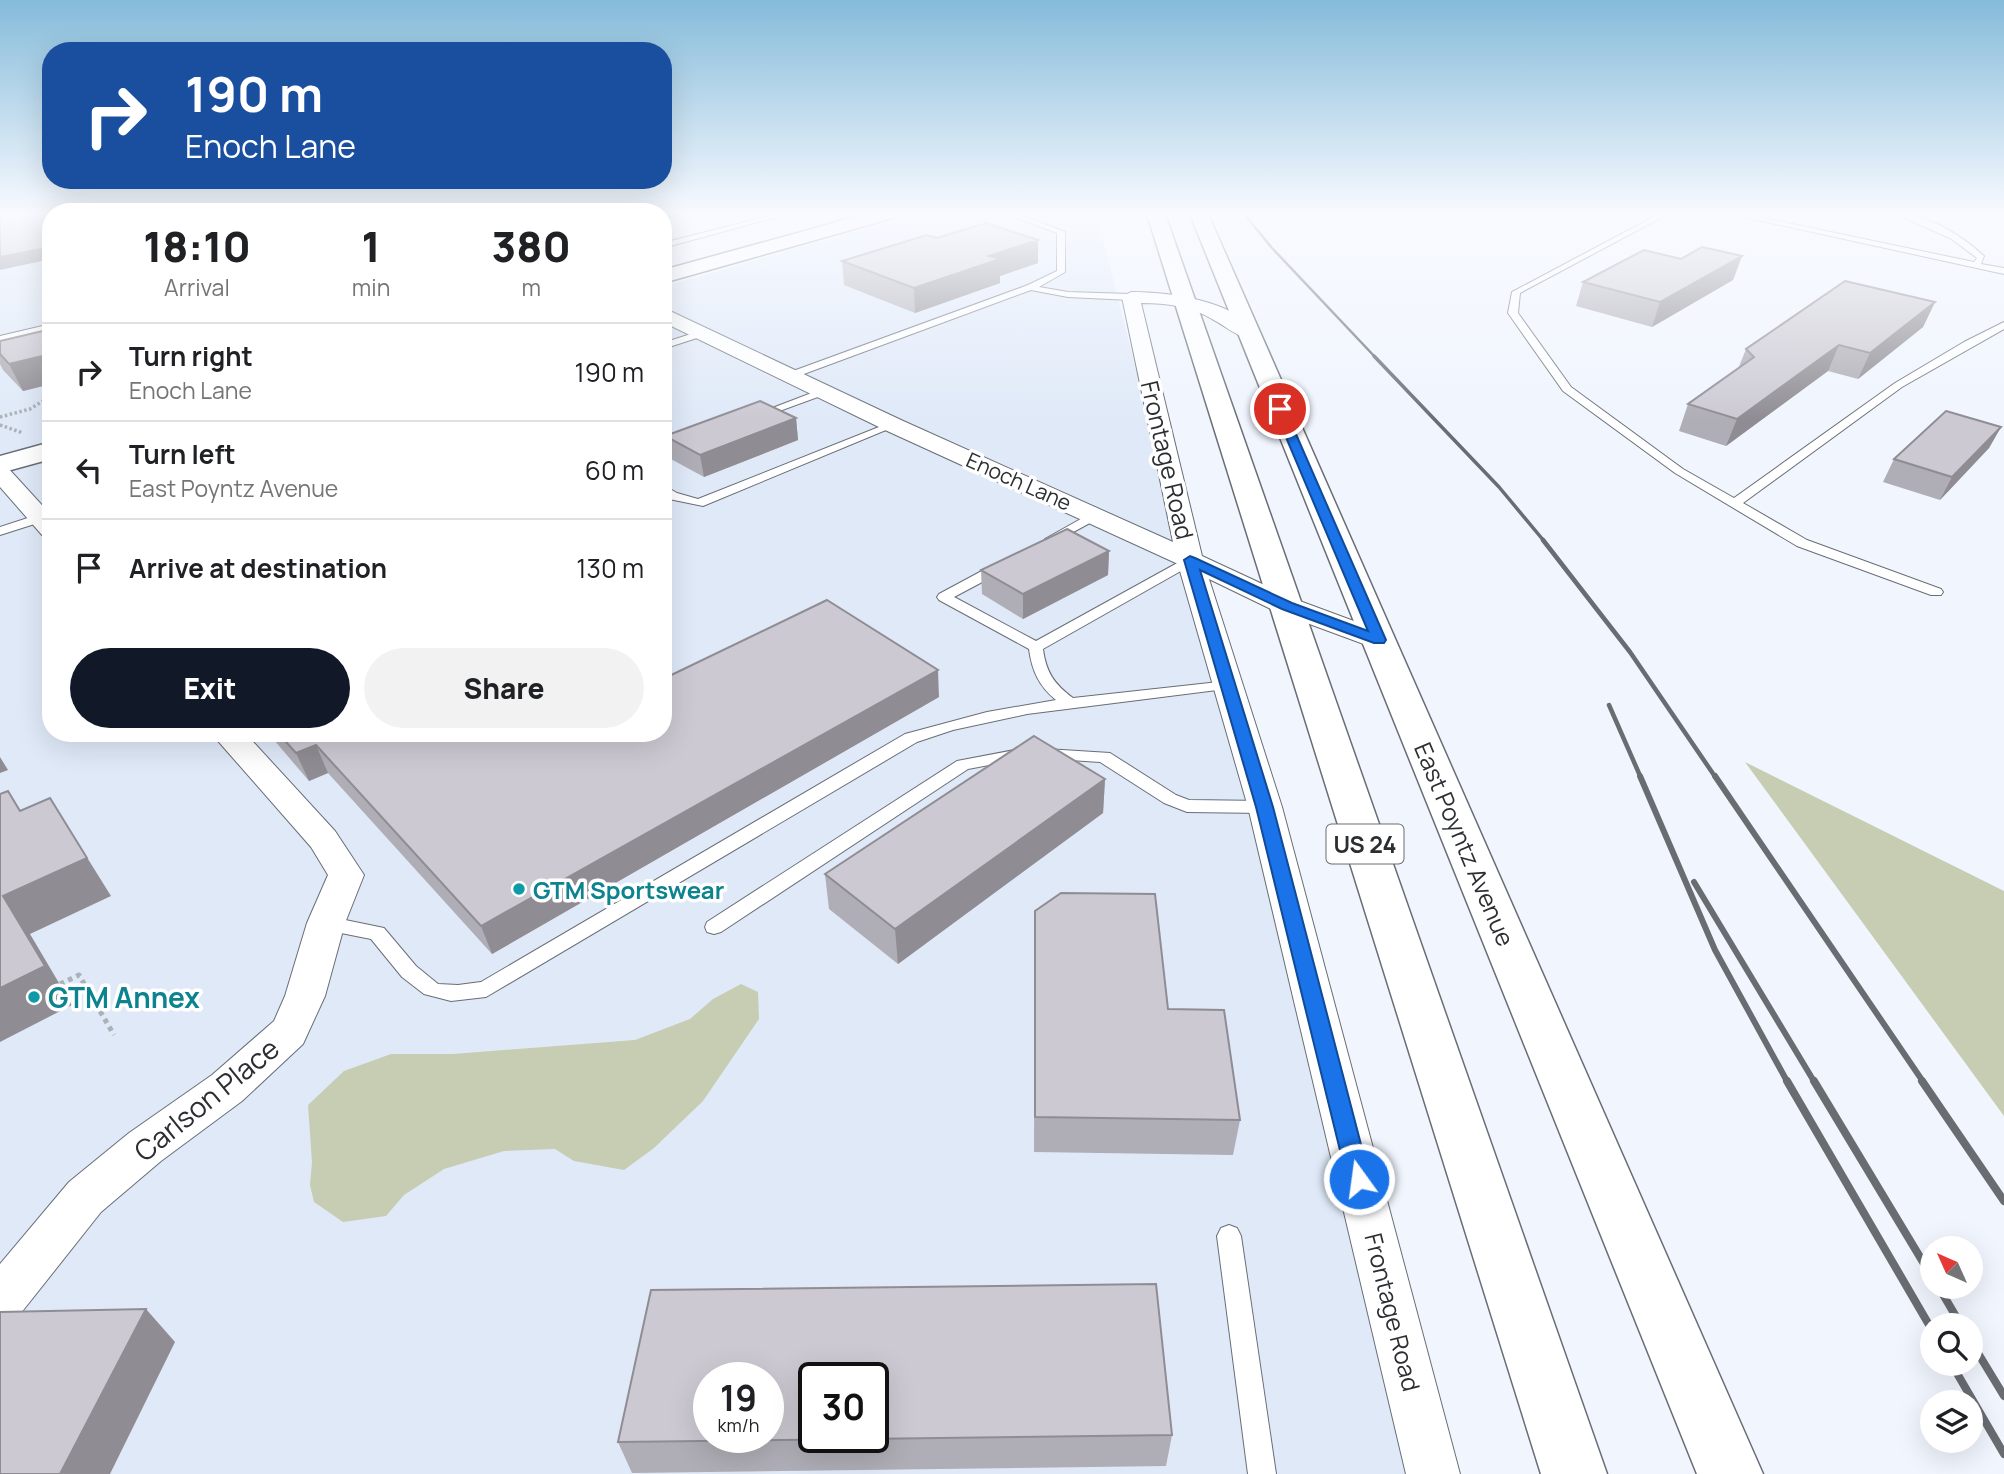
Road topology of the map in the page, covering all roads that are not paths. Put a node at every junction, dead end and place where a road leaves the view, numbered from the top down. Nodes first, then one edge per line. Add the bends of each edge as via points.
1 (1039, 283) edge
2 (1179, 283) edge
3 (1227, 283) edge
4 (1533, 283) edge
5 (1031, 287) junction
6 (1131, 297) junction
7 (1185, 299) junction
8 (672, 319) edge
9 (2004, 325) edge
10 (42, 329) edge
11 (1247, 332) junction
12 (702, 333) junction
13 (0, 339) edge
14 (672, 343) edge
15 (789, 376) junction
16 (822, 392) junction
17 (749, 419) edge
18 (893, 425) junction
19 (42, 453) edge
20 (0, 465) edge
21 (0, 473) edge
22 (672, 495) edge
23 (1735, 503) junction
24 (1095, 515) junction
25 (42, 521) edge
26 (42, 524) edge
27 (0, 531) edge
28 (1037, 547) edge
29 (1014, 559) edge
30 (1190, 560) junction
31 (1936, 592) dead end
32 (1287, 606) junction
33 (1379, 640) junction
34 (1036, 647) junction
35 (1228, 685) junction
36 (1072, 705) junction
37 (235, 742) edge
38 (1265, 807) junction
39 (326, 923) junction
40 (714, 928) dead end
41 (1229, 1236) dead end
42 (0, 1301) edge
43 (1262, 1474) edge
44 (1433, 1474) edge
45 (1574, 1474) edge
46 (1730, 1474) edge

1 - 5 lane
2 - 7 main road, US 24
3 - 11 main road, East Poyntz Avenue
4 - 23 lane via 1516,292 1513,313 1567,389 1679,471
5 - 6 lane via 1049,294
5 - 15 lane
6 - 7 street
6 - 30 street, Frontage Road
7 - 11 street
7 - 32 main road, US 24
8 - 12 street, Enoch Lane
9 - 23 lane via 1868,404
10 - 13 lane
11 - 33 main road, East Poyntz Avenue
12 - 14 lane
12 - 15 street, Enoch Lane
15 - 16 street, Enoch Lane
16 - 17 lane
16 - 18 street, Enoch Lane
18 - 22 lane via 699,503
18 - 24 street, Enoch Lane
19 - 20 main road
21 - 25 street
23 - 31 lane via 1802,543
24 - 28 lane
24 - 30 street, Enoch Lane
26 - 27 lane
29 - 34 lane via 944,597
30 - 32 street, Enoch Lane
30 - 34 lane
30 - 35 street, Frontage Road
32 - 33 street, Enoch Lane
32 - 45 main road, US 24
33 - 46 main road, East Poyntz Avenue
34 - 36 lane via 1038,670 1048,687
35 - 36 lane
35 - 38 street, Frontage Road
36 - 39 lane via 949,724 911,738 486,989 460,993 432,989 377,933
37 - 39 street, Carlson Place via 323,839 346,875
38 - 40 lane via 1187,806 1104,757 1023,753 963,765
38 - 44 street, Frontage Road
39 - 42 street, Carlson Place via 305,996 289,1032 227,1088 85,1197
41 - 43 lane

